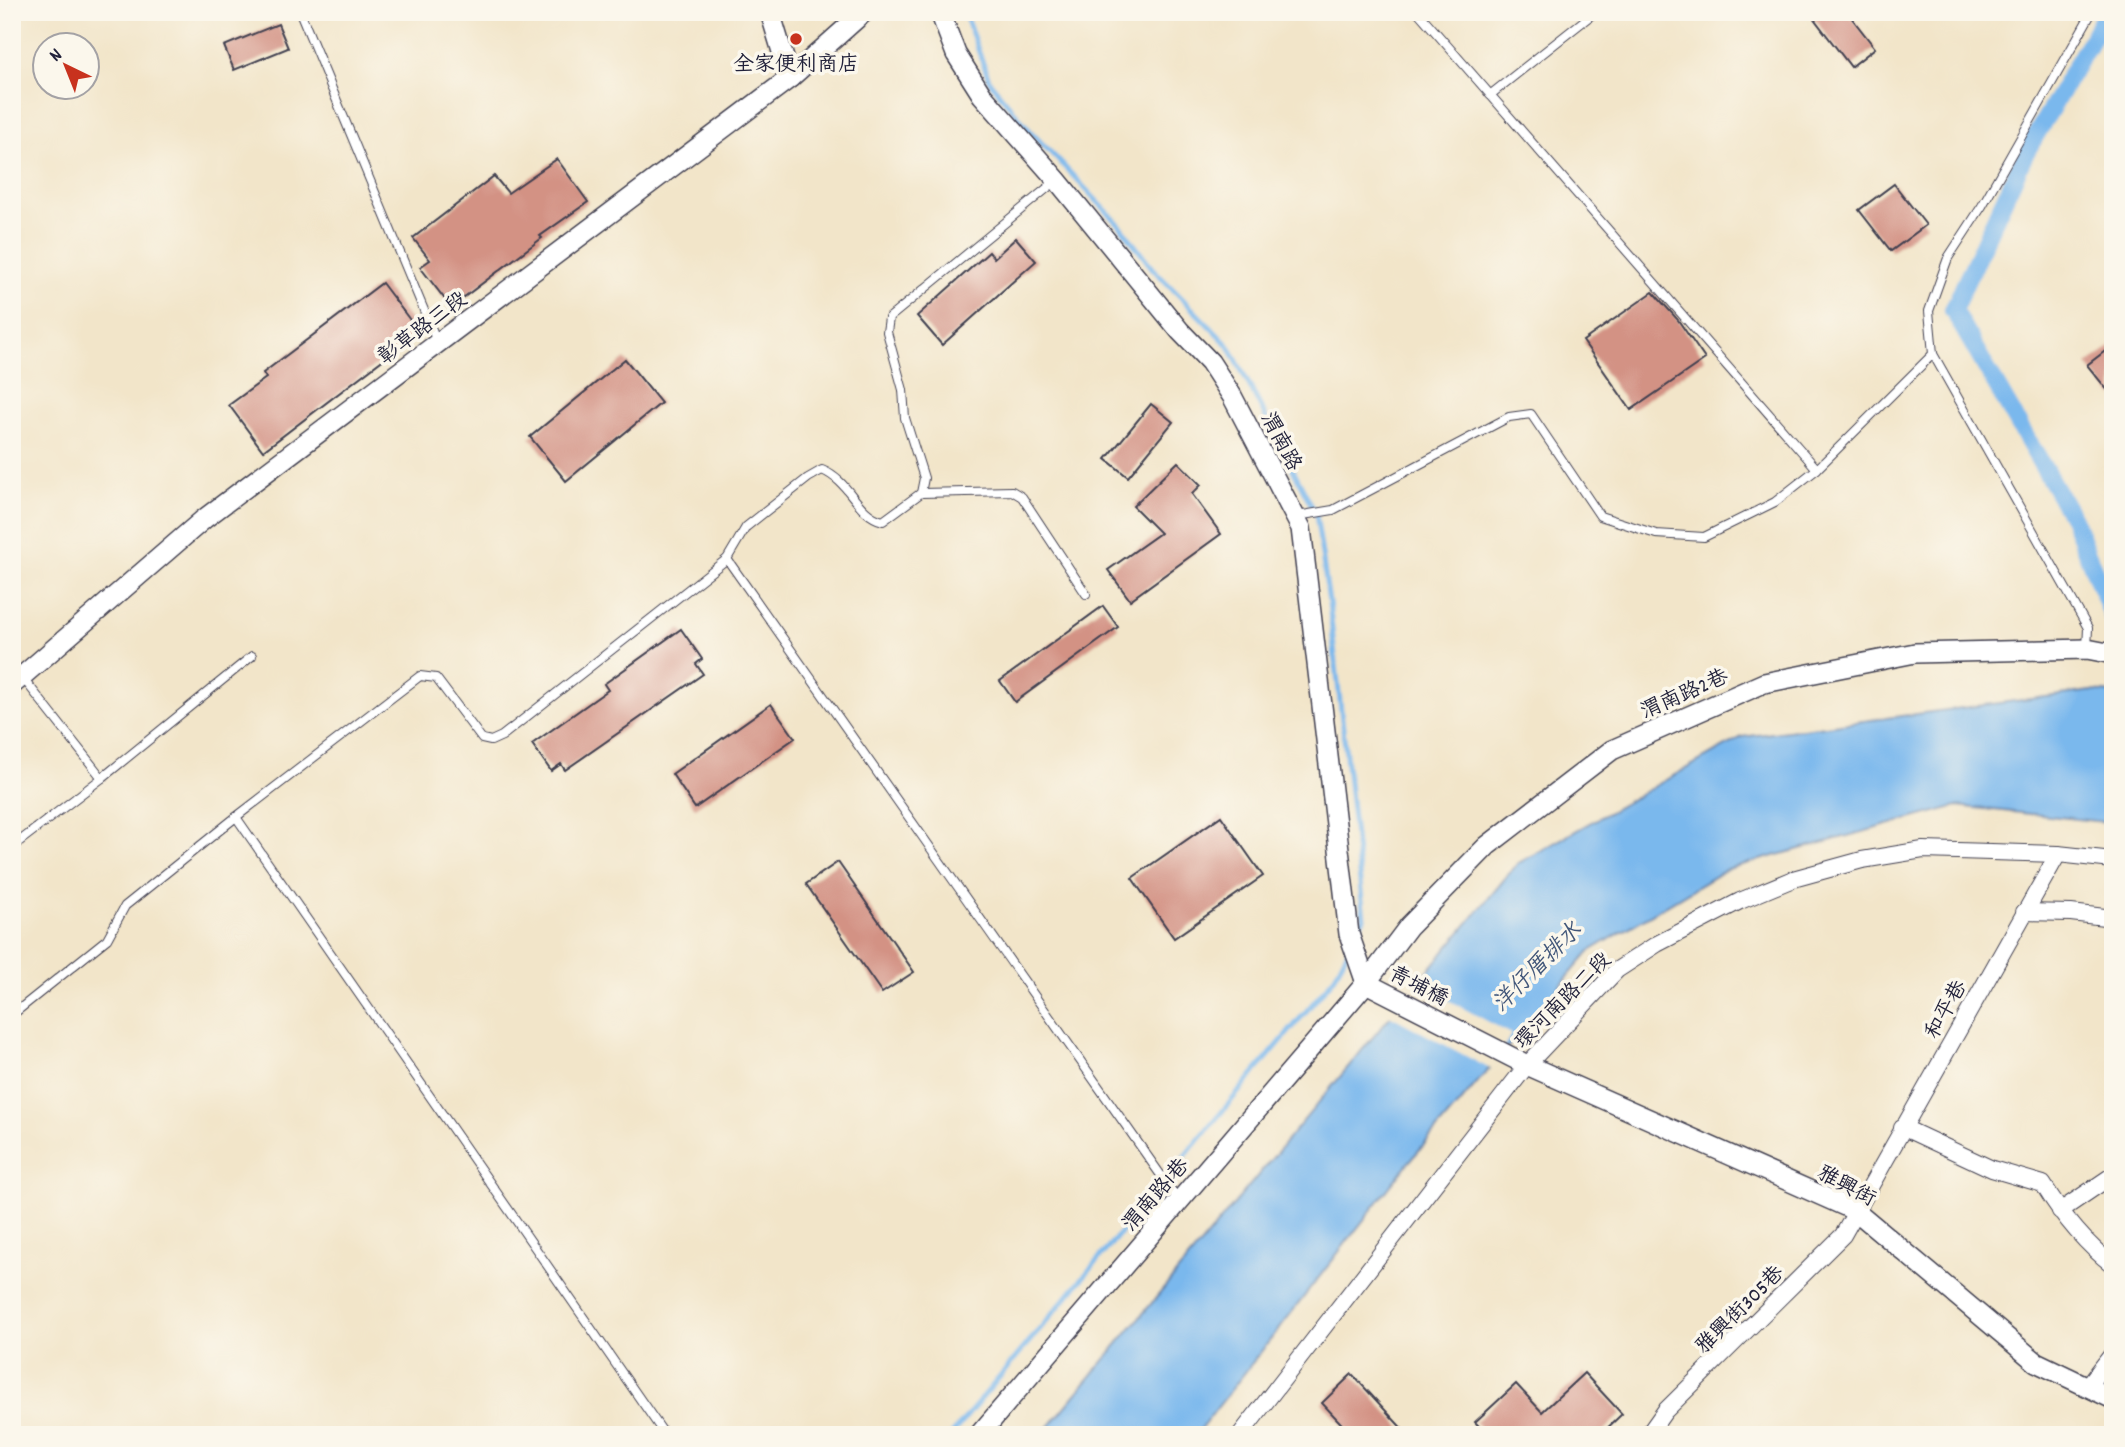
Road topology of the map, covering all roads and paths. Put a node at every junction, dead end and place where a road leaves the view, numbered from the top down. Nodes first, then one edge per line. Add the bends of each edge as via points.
1 (300, 12) edge
2 (770, 12) edge
3 (864, 12) edge
4 (940, 12) edge
5 (1418, 12) edge
6 (1595, 12) edge
7 (2092, 12) edge
8 (790, 78) junction
9 (1490, 94) junction
10 (1057, 180) junction
11 (438, 344) junction
12 (1933, 354) junction
13 (1817, 469) junction
14 (921, 493) junction
15 (1295, 516) junction
16 (727, 559) junction
17 (1086, 594) dead end
18 (2087, 649) junction
19 (2113, 654) edge
20 (252, 656) dead end
21 (16, 675) edge
22 (102, 778) junction
23 (236, 817) junction
24 (12, 847) edge
25 (2058, 853) junction
26 (2113, 860) edge
27 (2024, 912) junction
28 (2113, 918) edge
29 (1366, 984) junction
30 (12, 1014) edge
31 (1527, 1065) junction
32 (1902, 1128) junction
33 (2113, 1175) edge
34 (1179, 1201) junction
35 (1856, 1211) junction
36 (2060, 1211) junction
37 (2113, 1265) edge
38 (2113, 1353) edge
39 (2087, 1387) junction
40 (2113, 1399) edge
41 (665, 1435) edge
42 (979, 1435) edge
43 (1240, 1435) edge
44 (1648, 1435) edge

1 - 11 lane
2 - 8 street
3 - 8 street, 彰草路三段
4 - 10 street, 渭南路 via 956,54 982,95
5 - 9 lane
6 - 9 lane
7 - 12 lane via 1948,258 1929,311
8 - 11 street, 彰草路三段
9 - 13 lane
10 - 14 lane via 889,318 887,332 903,390 905,418 924,478
10 - 15 street, 渭南路 via 1210,362
11 - 21 street, 彰草路三段 via 204,519
12 - 13 lane
12 - 18 lane via 2088,628
13 - 15 lane via 1775,502 1704,537 1656,534 1601,516 1531,414 1509,417 1333,510
14 - 16 lane via 883,521 871,518 836,476 822,470 746,527
14 - 17 lane via 1012,491 1022,497
15 - 29 street, 渭南路 via 1304,546 1349,934
16 - 23 lane via 502,736 482,739 436,678 420,676
16 - 34 lane
18 - 19 street, 渭南路2巷
18 - 29 street, 渭南路2巷 via 1915,653 1765,683 1612,750 1487,846 1409,926
20 - 22 lane
21 - 22 lane
22 - 24 lane
23 - 30 lane via 125,906 107,939
23 - 41 lane
25 - 26 street, 環河南路二段
25 - 27 street, 和平巷
25 - 31 street, 環河南路二段 via 1923,850 1862,860 1793,880 1699,921 1627,964
27 - 28 street
27 - 32 street, 和平巷
29 - 31 street, 青埔橋
29 - 34 street, 渭南路1巷
31 - 35 street, 雅興街
31 - 43 street, 環河南路二段
32 - 35 street, 和平巷
32 - 36 street via 1993,1169 2043,1184
33 - 36 street
34 - 42 street, 渭南路1巷
35 - 39 street, 雅興街 via 2036,1362
35 - 44 street, 雅興街305巷 via 1843,1235 1665,1411
36 - 37 street via 2095,1252
38 - 39 street
39 - 40 street, 雅興街

